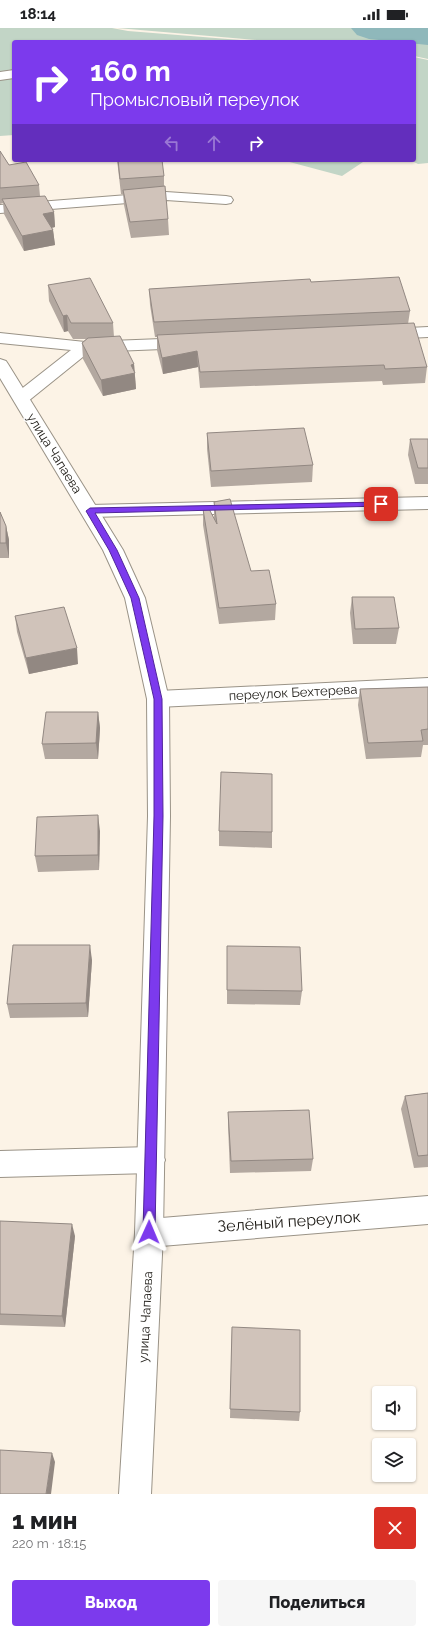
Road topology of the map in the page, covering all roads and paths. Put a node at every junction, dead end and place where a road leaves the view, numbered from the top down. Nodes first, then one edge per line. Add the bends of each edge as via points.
1 (12, 74) edge
2 (0, 76) edge
3 (226, 200) dead end
4 (0, 209) edge
5 (428, 332) edge
6 (372, 334) edge
7 (0, 338) edge
8 (205, 342) edge
9 (85, 347) junction
10 (0, 364) edge
11 (21, 398) junction
12 (428, 503) edge
13 (90, 511) junction
14 (428, 686) edge
15 (158, 699) junction
16 (151, 1160) junction
17 (0, 1164) edge
18 (428, 1210) edge
19 (149, 1232) junction
20 (135, 1494) edge

1 - 2 street
3 - 4 street via 166,196
5 - 6 street
7 - 9 street
8 - 9 street
9 - 11 street
10 - 11 street, улица Чапаева
11 - 13 street, улица Чапаева
12 - 13 street
13 - 15 street, улица Чапаева via 113,550 135,598
14 - 15 street, переулок Бехтерева
15 - 16 street, улица Чапаева via 159,816
16 - 17 street
16 - 19 street, улица Чапаева
18 - 19 street, Зелёный переулок
19 - 20 street, улица Чапаева

